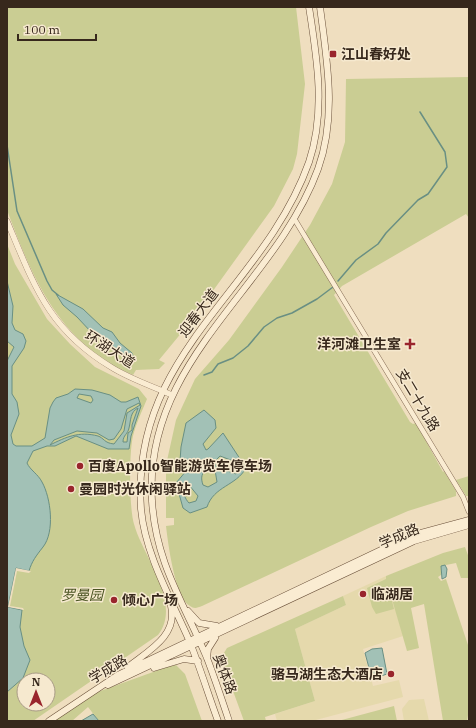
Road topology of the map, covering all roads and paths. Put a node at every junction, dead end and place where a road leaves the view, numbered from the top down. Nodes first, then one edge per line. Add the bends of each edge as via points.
1 (309, 7) edge
2 (320, 7) edge
3 (295, 220) junction
4 (7, 221) edge
5 (186, 349) junction
6 (194, 357) junction
7 (162, 391) junction
8 (172, 395) junction
9 (148, 429) junction
10 (158, 432) junction
11 (469, 512) edge
12 (469, 520) edge
13 (469, 525) edge
14 (174, 589) junction
15 (167, 591) junction
16 (219, 626) junction
17 (220, 634) junction
18 (197, 636) junction
19 (189, 640) junction
20 (200, 643) junction
21 (192, 647) junction
22 (207, 660) junction
23 (198, 661) junction
24 (118, 678) junction
25 (49, 721) edge
26 (218, 721) edge
27 (229, 721) edge

1 - 5 main road, 迎春大道 via 319,94 318,119 309,160 292,200 276,228
2 - 3 main road, 迎春大道 via 329,75 328,127 318,168
3 - 6 main road, 迎春大道
3 - 11 street, 支二十九路 via 460,492
4 - 7 street, 环湖大道 via 40,297 68,334 112,368
5 - 6 main road
5 - 7 main road, 迎春大道
6 - 8 main road, 迎春大道
7 - 8 street, 环湖大道
7 - 9 main road, 迎春大道
8 - 10 main road, 迎春大道
9 - 10 main road
9 - 15 main road, 迎春大道 via 142,461 142,515 147,537
10 - 14 main road, 迎春大道 via 152,473 153,511 162,561
12 - 16 main road, 学成路 via 400,541
13 - 17 main road, 学成路 via 414,541
14 - 16 main road via 199,623
14 - 18 main road, 迎春大道
15 - 19 main road, 迎春大道
15 - 24 main road via 172,625 166,636
16 - 18 main road, 学成路
17 - 20 main road, 学成路
17 - 22 main road via 208,649
18 - 19 main road, 学成路
18 - 20 main road, 奥体路
19 - 21 main road, 奥体路
19 - 24 main road, 学成路
20 - 21 main road, 学成路
20 - 22 main road, 奥体路
21 - 23 main road, 奥体路
21 - 24 main road, 学成路
22 - 27 main road, 奥体路
23 - 24 main road via 193,659 172,662
23 - 26 main road, 奥体路
24 - 25 main road, 学成路

